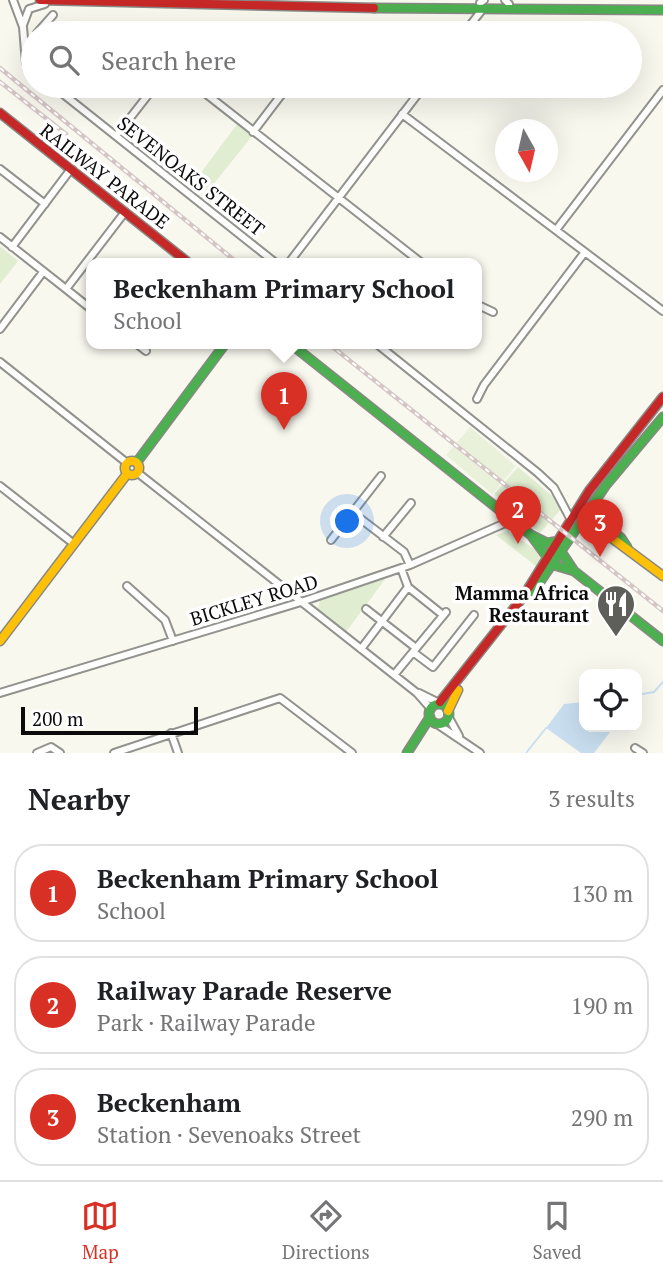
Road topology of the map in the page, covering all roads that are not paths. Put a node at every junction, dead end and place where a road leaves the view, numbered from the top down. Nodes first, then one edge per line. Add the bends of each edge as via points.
1 (13, 0) edge
2 (40, 0) edge
3 (286, 0) edge
4 (82, 1) edge
5 (507, 2) edge
6 (482, 4) edge
7 (542, 8) junction
8 (663, 10) edge
9 (53, 15) dead end
10 (24, 21) edge
11 (47, 21) edge
12 (471, 21) edge
13 (21, 22) edge
14 (663, 90) edge
15 (68, 98) edge
16 (146, 98) edge
17 (211, 98) edge
18 (279, 98) edge
19 (415, 98) edge
20 (0, 113) edge
21 (402, 114) junction
22 (253, 132) junction
23 (116, 136) junction
24 (0, 169) edge
25 (71, 169) junction
26 (337, 199) junction
27 (45, 204) junction
28 (125, 212) junction
29 (556, 230) junction
30 (0, 237) edge
31 (12, 247) junction
32 (584, 252) junction
33 (90, 258) edge
34 (182, 258) edge
35 (268, 258) edge
36 (293, 258) edge
37 (415, 258) edge
38 (86, 263) edge
39 (43, 271) junction
40 (66, 289) junction
41 (86, 304) edge
42 (482, 306) edge
43 (663, 311) edge
44 (493, 312) dead end
45 (0, 329) edge
46 (143, 349) edge
47 (221, 349) edge
48 (297, 349) edge
49 (383, 349) edge
50 (146, 351) dead end
51 (0, 362) edge
52 (663, 397) edge
53 (477, 399) dead end
54 (663, 417) edge
55 (137, 462) junction
56 (127, 463) junction
57 (138, 473) junction
58 (127, 474) junction
59 (381, 476) dead end
60 (0, 486) edge
61 (411, 503) dead end
62 (578, 509) junction
63 (589, 510) junction
64 (353, 513) junction
65 (583, 519) junction
66 (512, 520) junction
67 (571, 520) junction
68 (531, 535) junction
69 (383, 537) junction
70 (331, 540) dead end
71 (559, 541) junction
72 (74, 544) junction
73 (627, 547) junction
74 (562, 552) junction
75 (551, 561) junction
76 (410, 565) junction
77 (401, 568) junction
78 (574, 570) junction
79 (663, 576) edge
80 (127, 586) dead end
81 (408, 587) junction
82 (302, 602) junction
83 (366, 609) dead end
84 (474, 615) dead end
85 (382, 621) junction
86 (663, 640) edge
87 (0, 641) edge
88 (173, 641) junction
89 (361, 649) junction
90 (414, 650) junction
91 (394, 675) junction
92 (0, 693) edge
93 (434, 708) junction
94 (448, 714) junction
95 (439, 726) junction
96 (171, 733) junction
97 (419, 737) junction
98 (460, 738) junction
99 (635, 748) dead end
100 (37, 753) edge
101 (61, 753) edge
102 (114, 753) edge
103 (178, 753) edge
104 (352, 753) edge
105 (407, 753) edge
106 (480, 753) edge
107 (643, 753) edge

1 - 13 street
2 - 4 main road
3 - 6 main road
4 - 6 main road
4 - 10 street via 34,6
5 - 6 main road
5 - 7 main road
6 - 7 main road
6 - 12 street
7 - 8 main road
9 - 11 street
14 - 29 street
15 - 23 street, SEVENOAKS STREET
16 - 23 street
17 - 22 street
18 - 22 street
19 - 21 street
20 - 25 main road, RAILWAY PARADE
21 - 26 street
21 - 29 street
22 - 26 street
23 - 35 street, SEVENOAKS STREET
24 - 27 street
25 - 27 street
25 - 28 main road, RAILWAY PARADE
26 - 36 street
26 - 37 street
27 - 31 street
28 - 33 street
28 - 34 main road, RAILWAY PARADE
29 - 32 street
30 - 31 street
31 - 39 street
32 - 43 street
32 - 53 street
38 - 40 street
39 - 40 street
39 - 45 street
40 - 41 street
42 - 44 street
46 - 50 street
47 - 55 main road
48 - 66 main road
49 - 67 street via 538,473 561,498
51 - 56 street
52 - 62 main road
54 - 63 main road
55 - 56 main road
55 - 57 main road
56 - 58 main road
57 - 58 main road
57 - 82 street
58 - 72 main road
59 - 64 street
60 - 72 street
61 - 69 street
62 - 63 main road
62 - 65 main road
62 - 67 main road
63 - 65 main road
63 - 73 main road
64 - 69 street
64 - 70 street
65 - 73 main road
65 - 74 main road
66 - 68 main road
66 - 76 street, BICKLEY ROAD
67 - 71 main road
68 - 71 main road via 547,543
68 - 75 main road
69 - 76 street via 404,552
71 - 75 main road
72 - 87 main road
73 - 79 main road
74 - 75 main road
74 - 78 main road
75 - 78 main road
75 - 93 main road
75 - 94 main road via 455,693
76 - 77 street, BICKLEY ROAD
77 - 81 street
77 - 82 street, BICKLEY ROAD
78 - 86 main road
80 - 88 street via 160,615
81 - 85 street
81 - 90 street via 444,613
82 - 88 street, BICKLEY ROAD
82 - 89 street
83 - 85 street
84 - 90 street via 433,667
85 - 89 street
85 - 90 street
88 - 92 street, BICKLEY ROAD
89 - 91 street
90 - 91 street
91 - 93 street
93 - 94 main road
93 - 95 main road
93 - 97 main road
94 - 95 main road
94 - 98 street
95 - 97 main road
95 - 98 street
96 - 102 street
96 - 103 street
96 - 104 street via 280,698
97 - 105 main road
98 - 106 street
99 - 107 street
100 - 101 street via 51,747

